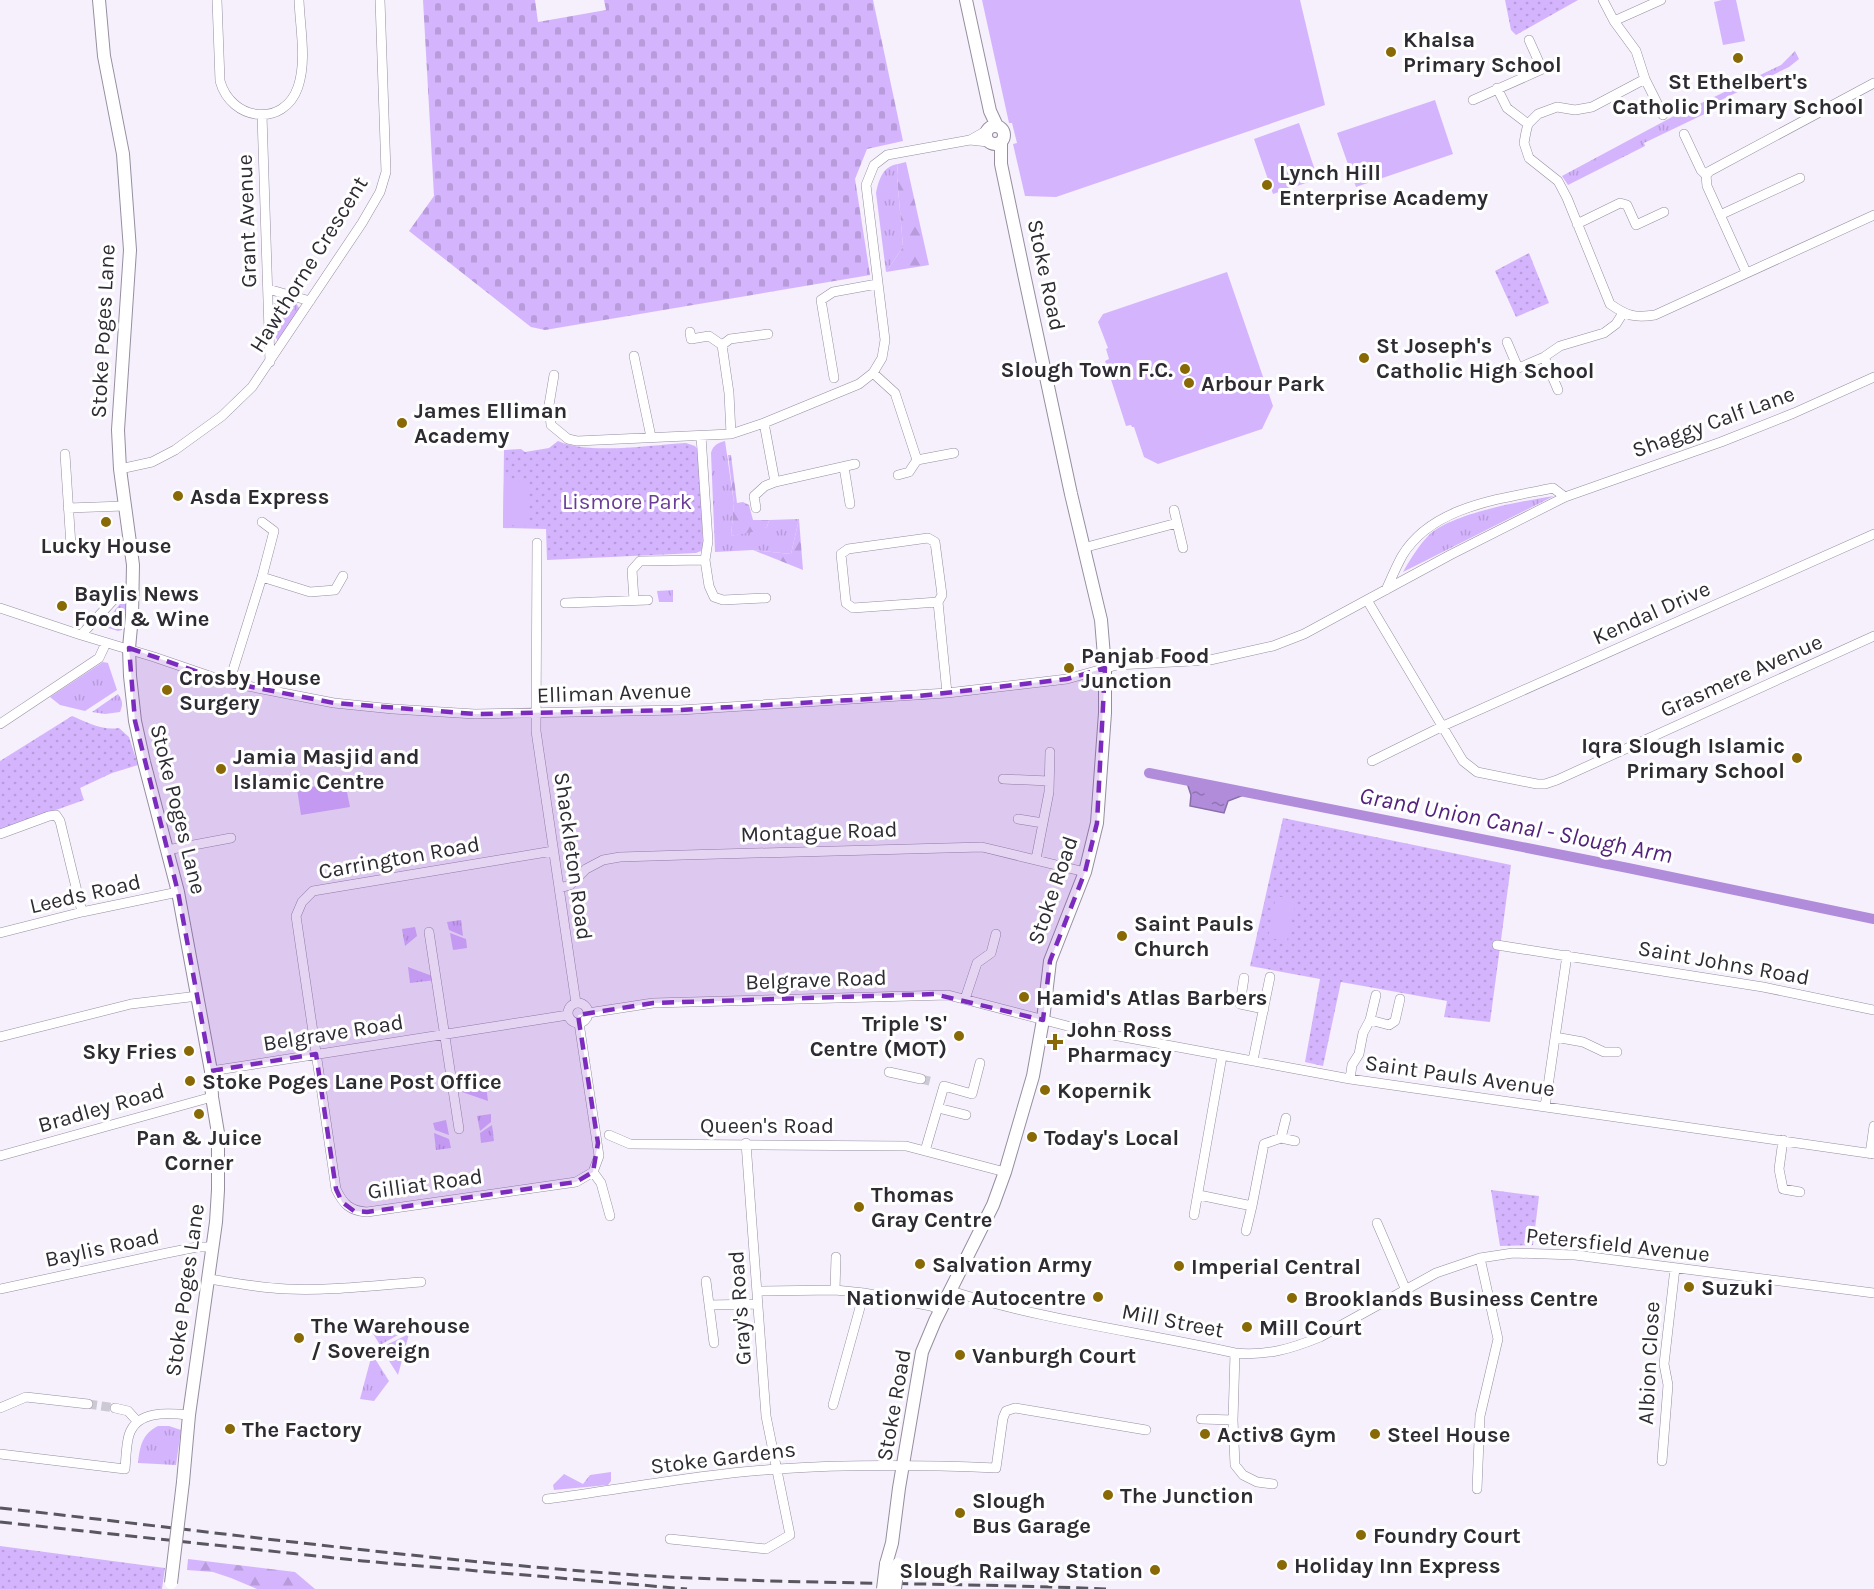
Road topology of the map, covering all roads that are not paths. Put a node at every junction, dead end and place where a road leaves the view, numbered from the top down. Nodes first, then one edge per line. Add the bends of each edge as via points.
1 (99, 0) edge
2 (217, 0) edge
3 (299, 0) edge
4 (380, 0) edge
5 (966, 0) edge
6 (1603, 0) edge
7 (1661, 0) edge
8 (1614, 21) junction
9 (1529, 40) dead end
10 (1554, 64) dead end
11 (1542, 69) junction
12 (1645, 79) junction
13 (1874, 83) edge
14 (1497, 88) junction
15 (1473, 100) dead end
16 (262, 115) junction
17 (1663, 115) dead end
18 (1527, 124) junction
19 (1684, 134) dead end
20 (992, 136) junction
21 (1706, 175) junction
22 (1800, 178) dead end
23 (1664, 212) dead end
24 (1720, 215) junction
25 (1874, 215) edge
26 (1577, 224) junction
27 (1746, 272) junction
28 (877, 284) junction
29 (268, 289) junction
30 (310, 302) junction
31 (1623, 313) junction
32 (690, 332) dead end
33 (768, 334) dead end
34 (1507, 342) dead end
35 (722, 345) junction
36 (634, 356) dead end
37 (1544, 357) junction
38 (270, 362) junction
39 (1518, 368) junction
40 (873, 373) junction
41 (554, 375) dead end
42 (1874, 376) edge
43 (834, 378) dead end
44 (1496, 378) dead end
45 (1558, 390) dead end
46 (764, 423) junction
47 (731, 434) junction
48 (701, 436) junction
49 (651, 437) junction
50 (954, 453) dead end
51 (65, 454) dead end
52 (917, 460) junction
53 (855, 464) dead end
54 (843, 467) junction
55 (120, 469) junction
56 (898, 475) dead end
57 (776, 482) junction
58 (1564, 497) junction
59 (850, 504) dead end
60 (124, 506) junction
61 (68, 508) junction
62 (756, 508) dead end
63 (1174, 510) dead end
64 (262, 522) dead end
65 (1177, 523) junction
66 (1874, 534) edge
67 (537, 543) dead end
68 (71, 546) dead end
69 (1183, 548) dead end
70 (1083, 549) junction
71 (705, 560) junction
72 (343, 576) dead end
73 (262, 577) junction
74 (133, 590) junction
75 (1386, 590) junction
76 (766, 598) dead end
77 (634, 600) junction
78 (648, 600) dead end
79 (1367, 600) junction
80 (938, 602) junction
81 (565, 603) dead end
82 (0, 608) edge
83 (81, 635) junction
84 (1874, 636) edge
85 (106, 643) junction
86 (129, 648) junction
87 (1105, 668) junction
88 (229, 682) junction
89 (947, 693) junction
90 (535, 714) junction
91 (0, 724) edge
92 (1443, 726) junction
93 (1050, 752) dead end
94 (1372, 761) dead end
95 (1003, 779) dead end
96 (1049, 781) junction
97 (1018, 819) dead end
98 (1043, 823) junction
99 (0, 834) edge
100 (231, 838) dead end
101 (167, 850) junction
102 (554, 851) junction
103 (1036, 859) junction
104 (1085, 872) junction
105 (560, 888) junction
106 (178, 892) junction
107 (82, 912) junction
108 (429, 932) dead end
109 (0, 933) edge
110 (996, 934) dead end
111 (1497, 945) dead end
112 (1566, 955) junction
113 (1270, 977) dead end
114 (1244, 978) dead end
115 (1376, 995) dead end
116 (198, 996) junction
117 (965, 999) junction
118 (1400, 999) dead end
119 (576, 1003) junction
120 (1263, 1009) junction
121 (1874, 1010) edge
122 (588, 1013) junction
123 (568, 1016) junction
124 (1043, 1020) junction
125 (1370, 1020) junction
126 (579, 1023) junction
127 (445, 1035) junction
128 (0, 1037) edge
129 (1555, 1037) junction
130 (1617, 1052) dead end
131 (316, 1054) junction
132 (1222, 1056) junction
133 (1253, 1060) junction
134 (980, 1063) dead end
135 (211, 1071) junction
136 (889, 1072) dead end
137 (921, 1079) tunnel mouth
138 (1350, 1079) junction
139 (933, 1082) tunnel mouth
140 (944, 1086) junction
141 (212, 1096) junction
142 (1545, 1107) junction
143 (938, 1108) junction
144 (966, 1115) dead end
145 (1286, 1118) dead end
146 (1874, 1126) edge
147 (459, 1129) dead end
148 (609, 1135) dead end
149 (1281, 1138) junction
150 (1783, 1140) junction
151 (1295, 1141) dead end
152 (746, 1143) junction
153 (925, 1151) junction
154 (1872, 1154) edge
155 (0, 1156) edge
156 (1005, 1172) junction
157 (593, 1173) junction
158 (1800, 1192) dead end
159 (1199, 1195) junction
160 (1252, 1206) junction
161 (1194, 1215) dead end
162 (610, 1216) dead end
163 (1377, 1223) dead end
164 (1246, 1231) dead end
165 (213, 1247) junction
166 (836, 1257) dead end
167 (1480, 1258) junction
168 (1674, 1268) junction
169 (208, 1279) junction
170 (706, 1281) dead end
171 (421, 1282) dead end
172 (1405, 1288) junction
173 (0, 1289) edge
174 (835, 1290) junction
175 (951, 1291) junction
176 (757, 1292) junction
177 (864, 1293) junction
178 (1874, 1293) edge
179 (758, 1304) junction
180 (709, 1305) junction
181 (941, 1310) junction
182 (714, 1343) dead end
183 (1235, 1353) junction
184 (88, 1404) tunnel mouth
185 (833, 1405) dead end
186 (0, 1408) edge
187 (115, 1408) tunnel mouth
188 (189, 1415) junction
189 (1201, 1419) dead end
190 (1233, 1420) junction
191 (137, 1421) junction
192 (1146, 1430) dead end
193 (0, 1454) edge
194 (1662, 1461) dead end
195 (903, 1466) junction
196 (775, 1469) junction
197 (1274, 1484) dead end
198 (1477, 1489) dead end
199 (547, 1499) dead end
200 (670, 1539) dead end
201 (892, 1564) junction
202 (171, 1586) edge
203 (883, 1589) edge
204 (895, 1589) edge

1 - 55 main road, Stoke Poges Lane via 104,56 123,154 130,250 118,430
2 - 16 street via 223,93 245,112
3 - 16 street via 303,70 297,91 284,108
4 - 30 street, Hawthorne Crescent via 386,172 380,192 362,223
5 - 20 main road, Stoke Road
6 - 8 street
7 - 8 street
8 - 12 street via 1636,51
9 - 11 street
10 - 11 street
11 - 14 street
12 - 17 street
12 - 18 street via 1592,107 1557,107 1538,114
13 - 21 street
14 - 15 street
14 - 18 street via 1507,108
16 - 29 street, Grant Avenue
18 - 26 street via 1524,143 1529,158 1558,182
19 - 21 street
20 - 28 street via 887,155 874,165 866,185
20 - 70 main road, Stoke Road
21 - 24 street
22 - 24 street
23 - 26 street via 1636,225 1627,205 1620,203
24 - 27 street
25 - 27 street
26 - 31 street via 1610,304
27 - 31 street via 1655,315 1638,318
28 - 40 street via 885,340 882,358
28 - 43 street via 833,292 821,300
29 - 30 street
29 - 38 street, Grant Avenue
30 - 38 street, Hawthorne Crescent
31 - 37 street via 1604,333 1560,346
32 - 35 street via 691,339 709,336
33 - 35 street via 730,339
34 - 39 street
35 - 47 street
36 - 49 street
37 - 39 street
37 - 45 street
38 - 55 street, Hawthorne Crescent via 252,387 176,450 152,462
39 - 44 street
40 - 46 street via 859,384
40 - 52 street via 895,393
41 - 49 street via 549,405 551,425 567,439
42 - 58 street, Shaggy Calf Lane via 1721,442
46 - 47 street
46 - 57 street
47 - 48 street
48 - 49 street
48 - 71 street via 708,541
50 - 52 street
51 - 61 street via 62,468
52 - 56 street via 909,472
53 - 54 street
54 - 57 street
54 - 59 street
55 - 60 main road, Stoke Poges Lane
57 - 62 street via 754,496
58 - 75 street, Shaggy Calf Lane
58 - 75 street via 1553,488 1479,504 1448,516 1425,530 1402,556
60 - 61 street
60 - 74 main road, Stoke Poges Lane
61 - 68 street
63 - 65 street
64 - 73 street via 274,531
65 - 69 street
65 - 70 street
66 - 92 street, Kendal Drive
67 - 90 street, Shackleton Road
70 - 87 main road, Stoke Road via 1101,620
71 - 76 street via 714,597
71 - 77 street via 640,561 632,570
72 - 73 street via 336,590 310,592
73 - 88 street
74 - 83 street via 118,595
74 - 86 main road, Stoke Poges Lane
75 - 79 street, Shaggy Calf Lane
77 - 78 street
77 - 81 street
79 - 87 street, Shaggy Calf Lane via 1273,646 1210,660
79 - 92 street, Grasmere Avenue
80 - 80 street via 942,595 934,542 928,538 848,549 841,554 846,603 853,608
80 - 89 street
82 - 83 street, Elliman Avenue
83 - 85 street, Elliman Avenue
84 - 92 street, Grasmere Avenue via 1545,784 1477,772 1463,760
85 - 86 street, Elliman Avenue
85 - 91 street via 99,658
86 - 88 street, Elliman Avenue
86 - 101 main road, Stoke Poges Lane via 135,721
87 - 89 street, Elliman Avenue via 1072,679
87 - 104 main road, Stoke Road via 1097,823
88 - 90 street, Elliman Avenue via 334,703 475,714
89 - 90 street, Elliman Avenue via 680,710
90 - 102 street, Shackleton Road
92 - 94 street, Kendal Drive
93 - 96 street
95 - 96 street
96 - 98 street
97 - 98 street
98 - 103 street
99 - 107 street via 56,815
100 - 101 street
101 - 106 main road, Stoke Poges Lane
102 - 105 street, Shackleton Road
102 - 131 street, Carrington Road via 313,891 296,916
103 - 104 street, Montague Road
103 - 105 street, Montague Road via 982,846 620,857 603,860
104 - 124 main road, Stoke Road via 1050,960
105 - 119 street, Shackleton Road
106 - 107 street, Leeds Road
106 - 116 main road, Stoke Poges Lane
107 - 109 street, Leeds Road
108 - 127 street
110 - 117 street via 991,953 977,963
111 - 112 street, Saint Johns Road
112 - 121 street, Saint Johns Road via 1763,987
112 - 129 street
113 - 120 street
114 - 120 street via 1240,1004
115 - 125 street
116 - 128 street via 131,1004
116 - 135 main road, Stoke Poges Lane
117 - 122 street, Belgrave Road via 934,994 653,1004
117 - 124 street, Belgrave Road
118 - 125 street via 1395,1021 1389,1025
119 - 122 street
119 - 123 street via 570,1006
120 - 133 street
122 - 126 street
123 - 126 street
123 - 127 street, Belgrave Road
124 - 132 street, Saint Pauls Avenue
124 - 156 main road, Stoke Road via 1033,1076
125 - 138 street
126 - 157 street via 599,1156
127 - 131 street, Belgrave Road
127 - 147 street
129 - 130 street via 1583,1042 1604,1057
129 - 142 street
131 - 135 street, Belgrave Road
131 - 157 street, Gilliat Road via 336,1189 342,1202 354,1211 576,1182
132 - 133 street, Saint Pauls Avenue
132 - 159 street
133 - 138 street, Saint Pauls Avenue
134 - 140 street via 972,1094
135 - 141 main road, Stoke Poges Lane
136 - 137 street
138 - 142 street, Saint Pauls Avenue
139 - 140 street
140 - 143 street
141 - 155 street, Bradley Road
141 - 165 main road, Stoke Poges Lane via 218,1133
142 - 150 street, Saint Pauls Avenue
143 - 144 street
143 - 153 street
145 - 149 street
146 - 154 street
148 - 152 street, Queen's Road via 630,1144
149 - 151 street
149 - 160 street via 1264,1144
150 - 154 street, Saint Pauls Avenue
150 - 158 street via 1779,1169 1783,1189
152 - 153 street, Queen's Road via 906,1146
152 - 176 street, Gray's Road
153 - 156 street, Queen's Road
156 - 175 main road, Stoke Road
157 - 162 street via 601,1183
159 - 160 street
159 - 161 street
160 - 164 street
163 - 172 street
165 - 169 main road, Stoke Poges Lane
165 - 173 street, Baylis Road via 197,1247
166 - 174 street
167 - 168 street, Petersfield Avenue via 1543,1253
167 - 172 street, Petersfield Avenue via 1436,1272
167 - 198 street via 1498,1339 1480,1416
168 - 178 street, Petersfield Avenue
168 - 194 street, Albion Close via 1664,1364 1668,1385
169 - 171 street via 287,1289
169 - 188 main road, Stoke Poges Lane
170 - 180 street
172 - 183 street, Petersfield Avenue via 1303,1344 1266,1354
174 - 176 street
174 - 177 street
175 - 181 main road, Stoke Road
175 - 183 street, Mill Street via 1020,1311
176 - 179 street, Gray's Road
177 - 181 street
177 - 185 street
179 - 180 street
179 - 196 street, Gray's Road via 766,1416
180 - 182 street
181 - 195 main road, Stoke Road via 922,1352
183 - 190 street, Mill Street
184 - 186 street via 26,1397
187 - 191 street via 128,1411
188 - 191 street via 155,1413
188 - 202 main road, Stoke Poges Lane, bridge
189 - 190 street
190 - 197 street, Mill Street via 1235,1465 1243,1475 1257,1482
191 - 193 street via 129,1434 124,1469
192 - 195 street, Stoke Gardens via 1015,1408 1006,1411 1003,1418 996,1468
195 - 196 street, Stoke Gardens
195 - 201 main road, Stoke Road
196 - 199 street, Stoke Gardens
196 - 200 street, Gray's Road via 789,1535 766,1549
201 - 203 main road, Stoke Road, bridge
201 - 204 main road, Stoke Road, bridge

